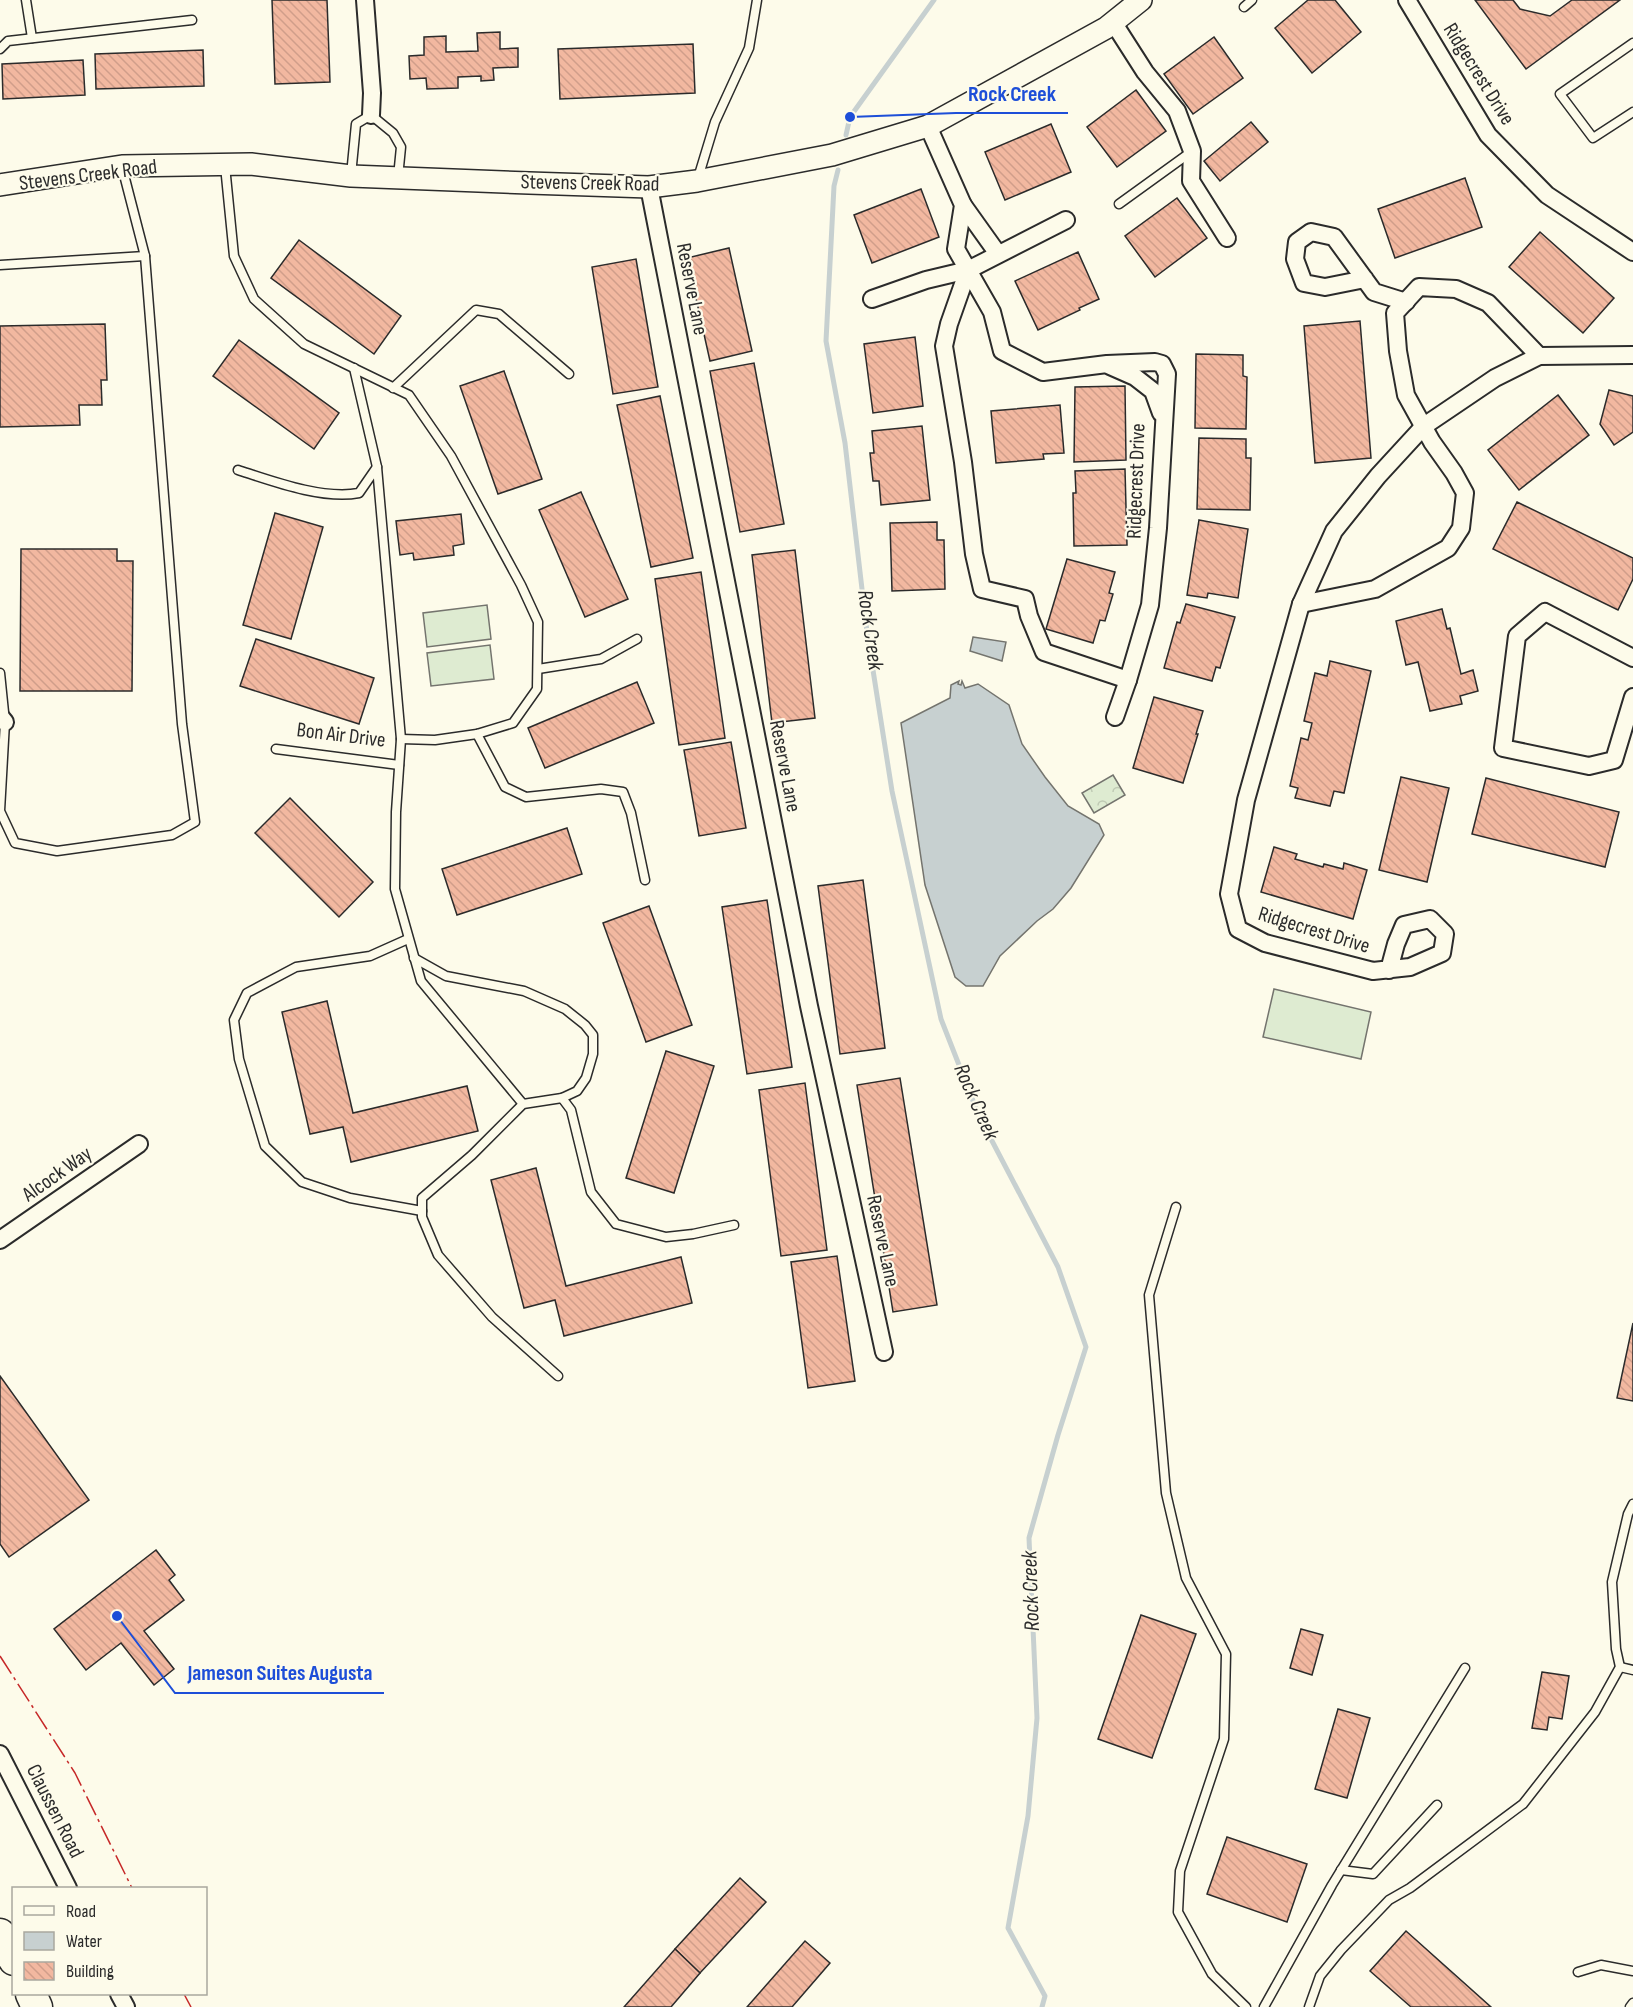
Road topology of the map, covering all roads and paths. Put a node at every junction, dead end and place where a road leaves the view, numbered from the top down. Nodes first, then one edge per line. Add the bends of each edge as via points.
1 (26, 0) edge
2 (365, 0) edge
3 (757, 0) edge
4 (1141, 0) edge
5 (1252, 0) edge
6 (1407, 0) edge
7 (1244, 7) dead end
8 (192, 20) dead end
9 (1113, 22) junction
10 (32, 38) junction
11 (1633, 43) edge
12 (0, 49) edge
13 (1633, 112) edge
14 (371, 115) junction
15 (928, 126) junction
16 (1192, 152) junction
17 (225, 165) junction
18 (122, 166) junction
19 (351, 176) junction
20 (398, 178) junction
21 (697, 182) junction
22 (0, 185) edge
23 (649, 187) junction
24 (1119, 204) dead end
25 (963, 205) junction
26 (1066, 220) dead end
27 (1227, 238) dead end
28 (1633, 252) edge
29 (998, 254) junction
30 (145, 256) junction
31 (0, 265) edge
32 (968, 270) junction
33 (1365, 279) dead end
34 (872, 299) dead end
35 (1406, 302) junction
36 (1633, 355) edge
37 (1539, 356) junction
38 (1107, 364) junction
39 (354, 368) junction
40 (569, 374) dead end
41 (393, 388) junction
42 (1163, 419) junction
43 (1424, 426) junction
44 (377, 467) junction
45 (238, 470) dead end
46 (1301, 604) junction
47 (637, 639) dead end
48 (1633, 658) edge
49 (538, 669) junction
50 (0, 673) edge
51 (1128, 680) junction
52 (1633, 697) edge
53 (1115, 717) dead end
54 (3, 719) edge
55 (477, 734) junction
56 (401, 740) junction
57 (276, 749) dead end
58 (399, 765) junction
59 (645, 880) dead end
60 (408, 939) junction
61 (414, 958) junction
62 (1389, 970) dead end
63 (562, 1098) junction
64 (523, 1104) junction
65 (139, 1144) dead end
66 (1176, 1207) dead end
67 (422, 1211) junction
68 (735, 1225) dead end
69 (0, 1240) edge
70 (884, 1352) dead end
71 (558, 1376) dead end
72 (1633, 1504) edge
73 (1620, 1667) junction
74 (1465, 1668) dead end
75 (1633, 1670) edge
76 (0, 1754) edge
77 (1437, 1805) dead end
78 (1341, 1870) junction
79 (67, 1887) edge
80 (0, 1934) edge
81 (12, 1956) edge
82 (1633, 1971) edge
83 (1578, 1972) dead end
84 (1633, 2003) edge
85 (1246, 2007) edge
86 (1264, 2007) edge
87 (1308, 2007) edge
88 (1630, 2007) edge

1 - 10 lane
2 - 14 street
3 - 21 lane via 749,48 715,122
4 - 9 street, Stevens Creek Road
5 - 7 lane
6 - 28 street, Ridgecrest Drive via 1488,135 1547,195
8 - 10 lane
9 - 15 street, Stevens Creek Road
9 - 16 street via 1145,72 1177,111
10 - 12 lane via 8,41
11 - 13 lane via 1560,94 1593,138
14 - 19 lane via 356,124
14 - 20 lane via 393,133 401,147
15 - 21 street, Stevens Creek Road via 832,155
15 - 25 street
16 - 24 lane
16 - 27 street via 1191,181
17 - 18 street, Stevens Creek Road
17 - 19 street, Stevens Creek Road via 251,164
17 - 39 lane via 234,256 254,299 304,344
18 - 22 street, Stevens Creek Road
18 - 30 lane
19 - 20 street, Stevens Creek Road
20 - 23 street, Stevens Creek Road
21 - 23 street, Stevens Creek Road
23 - 70 street, Reserve Lane via 809,1006
25 - 29 street
25 - 32 street via 956,249
26 - 29 street
29 - 32 street
30 - 31 lane
30 - 54 lane via 182,724 195,822 172,835 57,851 15,843 0,811
32 - 34 street
32 - 38 street via 992,312 1002,351 1043,372
32 - 51 street via 944,346 982,589 1025,599 1044,652
33 - 35 street via 1374,292
35 - 37 street via 1419,287 1456,288 1488,303
35 - 43 street via 1395,313 1398,351 1406,395
36 - 37 street, Ridgecrest Drive
37 - 43 street, Ridgecrest Drive via 1495,378
38 - 42 street, Ridgecrest Drive via 1153,391
38 - 42 street via 1162,364 1167,374
39 - 41 lane
39 - 44 lane
40 - 41 lane via 499,314 476,310
41 - 49 lane via 409,395 451,456 521,585 538,622
42 - 51 street, Ridgecrest Drive via 1150,605
43 - 46 street, Ridgecrest Drive via 1334,531
43 - 46 street via 1465,493 1461,528 1448,548 1375,589
44 - 45 lane via 359,493 347,495 292,487
44 - 56 lane
46 - 62 street, Ridgecrest Drive via 1246,800 1229,894 1238,929 1264,943 1373,971
47 - 49 lane via 601,660
48 - 52 street via 1545,612 1517,636 1503,748 1589,766 1614,760
49 - 55 lane via 537,688 513,723
50 - 54 lane
51 - 53 street, Ridgecrest Drive
55 - 56 lane
55 - 59 lane via 505,787 526,797 601,789 623,792
56 - 58 lane
57 - 58 lane, Bon Air Drive
58 - 60 lane via 395,889
60 - 61 lane
60 - 67 lane via 370,956 296,967 247,993 234,1020 239,1059 265,1146 302,1182 350,1198
61 - 63 lane via 446,976 524,991 565,1009 585,1025 593,1035 593,1054 586,1078 577,1091
61 - 64 lane via 421,981
63 - 64 lane
63 - 68 lane via 572,1110 591,1192 616,1224 666,1237
64 - 67 lane via 422,1198
65 - 69 street, Alcock Way
66 - 85 lane via 1149,1295 1166,1493 1186,1578 1226,1654 1224,1739 1180,1871 1178,1912 1212,1974
67 - 71 lane via 438,1255 460,1283
72 - 73 lane via 1612,1582
73 - 75 lane
73 - 87 lane via 1595,1712 1523,1804 1389,1900 1320,1976
74 - 78 lane
76 - 79 street, Claussen Road
77 - 78 lane via 1373,1874
78 - 86 lane
80 - 81 highway
82 - 83 lane via 1601,1965
84 - 88 lane

